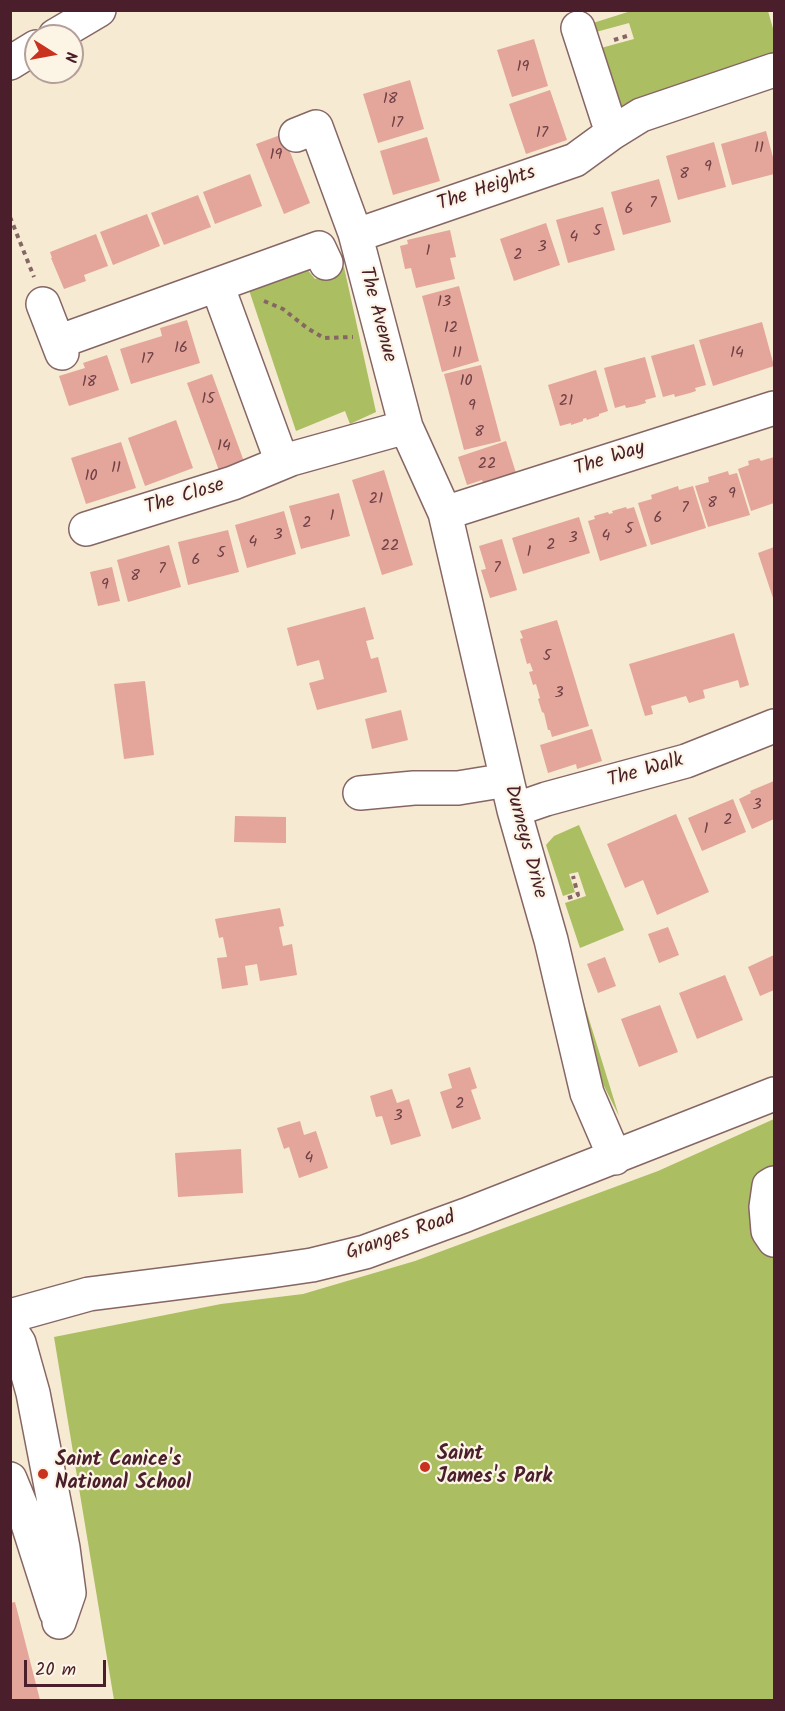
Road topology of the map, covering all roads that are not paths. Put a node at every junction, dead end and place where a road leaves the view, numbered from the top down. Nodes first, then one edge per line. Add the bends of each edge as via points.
1 (99, 10) edge
2 (75, 24) edge
3 (578, 28) dead end
4 (24, 54) edge
5 (10, 63) edge
6 (774, 70) edge
7 (612, 133) junction
8 (296, 135) dead end
9 (355, 233) junction
10 (326, 262) dead end
11 (225, 281) junction
12 (43, 304) road end
13 (774, 408) edge
14 (406, 427) junction
15 (282, 462) junction
16 (446, 517) junction
17 (86, 530) dead end
18 (774, 726) edge
19 (360, 793) dead end
20 (511, 795) junction
21 (774, 1094) edge
22 (615, 1158) junction
23 (774, 1183) edge
24 (774, 1240) edge
25 (10, 1317) edge
26 (10, 1329) edge
27 (10, 1479) edge

1 - 2 street
3 - 7 street
4 - 5 street
6 - 7 street, The Heights via 641,115
7 - 9 street, The Heights via 575,160
8 - 9 street, The Avenue via 316,127
9 - 14 street, The Avenue
10 - 11 street via 319,248
11 - 12 street via 60,348
11 - 15 street
13 - 16 street, The Way
14 - 15 street, The Close
14 - 16 street, The Avenue
15 - 17 street, The Close via 232,483
16 - 20 street, Durneys Drive
18 - 20 street, The Walk via 686,761 546,799
19 - 20 street, The Walk via 458,788
20 - 22 street, Durneys Drive via 587,1093
21 - 22 street, Granges Road
22 - 25 street, Granges Road via 365,1252 312,1265 89,1294
23 - 24 street via 769,1186 766,1207 768,1231
26 - 27 street via 20,1343 33,1393 63,1548 69,1593 59,1622

